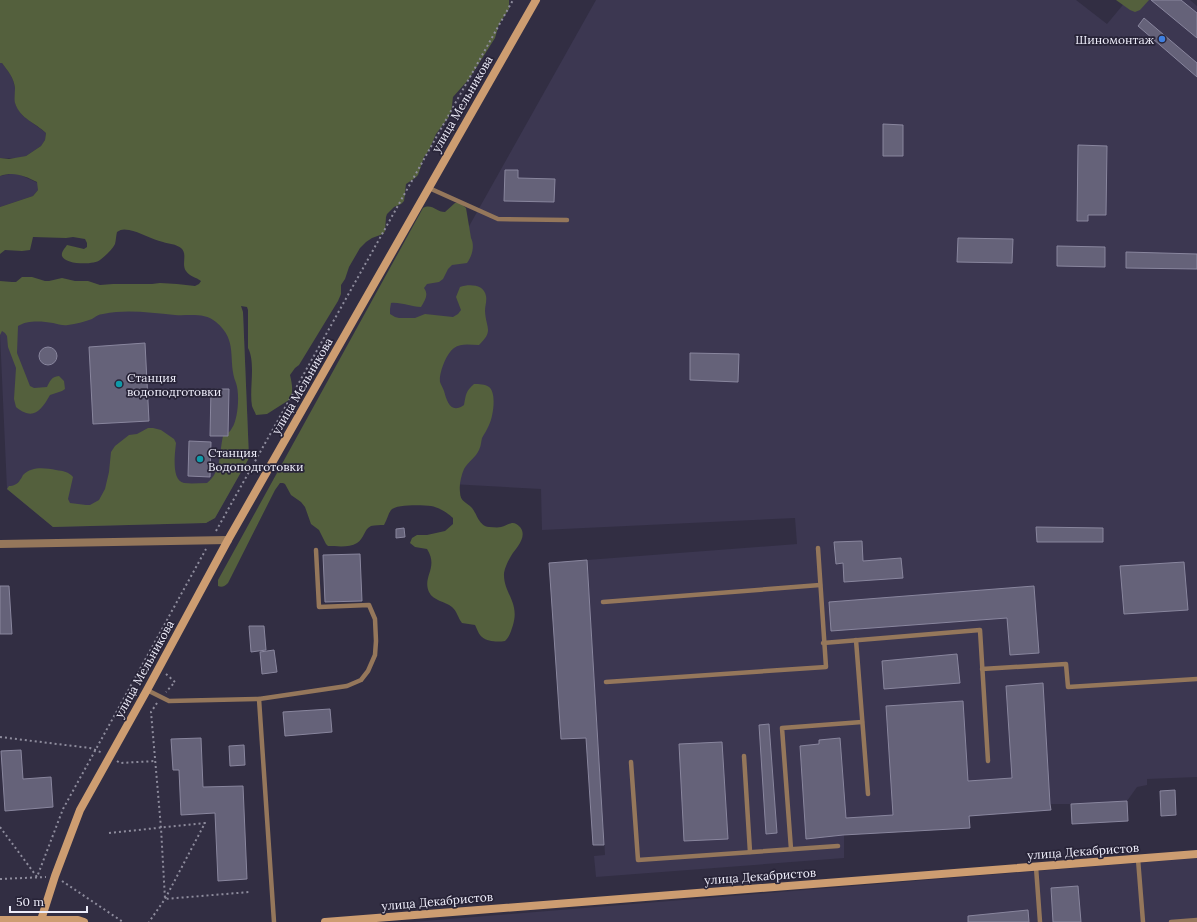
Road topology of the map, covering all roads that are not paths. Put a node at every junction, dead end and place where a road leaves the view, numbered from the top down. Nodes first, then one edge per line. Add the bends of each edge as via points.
1 (536, 0) edge
2 (429, 188) junction
3 (567, 220) dead end
4 (228, 540) junction
5 (0, 544) edge
6 (818, 548) dead end
7 (316, 550) dead end
8 (820, 585) junction
9 (603, 602) dead end
10 (856, 640) junction
11 (824, 643) junction
12 (982, 669) junction
13 (1197, 679) edge
14 (606, 682) dead end
15 (147, 690) junction
16 (259, 698) junction
17 (862, 722) junction
18 (744, 756) dead end
19 (988, 761) dead end
20 (631, 762) dead end
21 (868, 794) dead end
22 (838, 846) dead end
23 (791, 849) junction
24 (750, 852) junction
25 (1197, 854) edge
26 (1138, 859) junction
27 (1036, 867) junction
28 (0, 920) edge
29 (41, 920) junction
30 (1197, 920) edge
31 (84, 922) edge
32 (274, 922) edge
33 (324, 922) edge
34 (1040, 922) edge
35 (1143, 922) edge
36 (1171, 922) edge

1 - 2 street, улица Мельникова
2 - 3 lane via 498,219
2 - 4 street, улица Мельникова
4 - 5 street
4 - 15 street, улица Мельникова
6 - 8 lane
7 - 16 lane via 319,607 369,604 374,619 375,655 361,680 347,686
8 - 9 lane
8 - 11 lane
10 - 11 lane
10 - 12 lane via 980,630
10 - 17 lane
11 - 14 lane via 826,667
12 - 13 lane via 1066,664 1068,687
12 - 19 lane
15 - 16 lane via 169,701
15 - 29 street, улица Мельникова via 80,810
16 - 32 lane
17 - 21 lane
17 - 23 lane via 782,728
18 - 24 lane
20 - 24 lane via 638,860
22 - 23 lane
23 - 24 lane
25 - 26 street, улица Декабристов
26 - 27 street, улица Декабристов
26 - 35 lane
27 - 33 street, улица Декабристов
27 - 34 lane
28 - 29 street
29 - 31 street
30 - 36 lane

